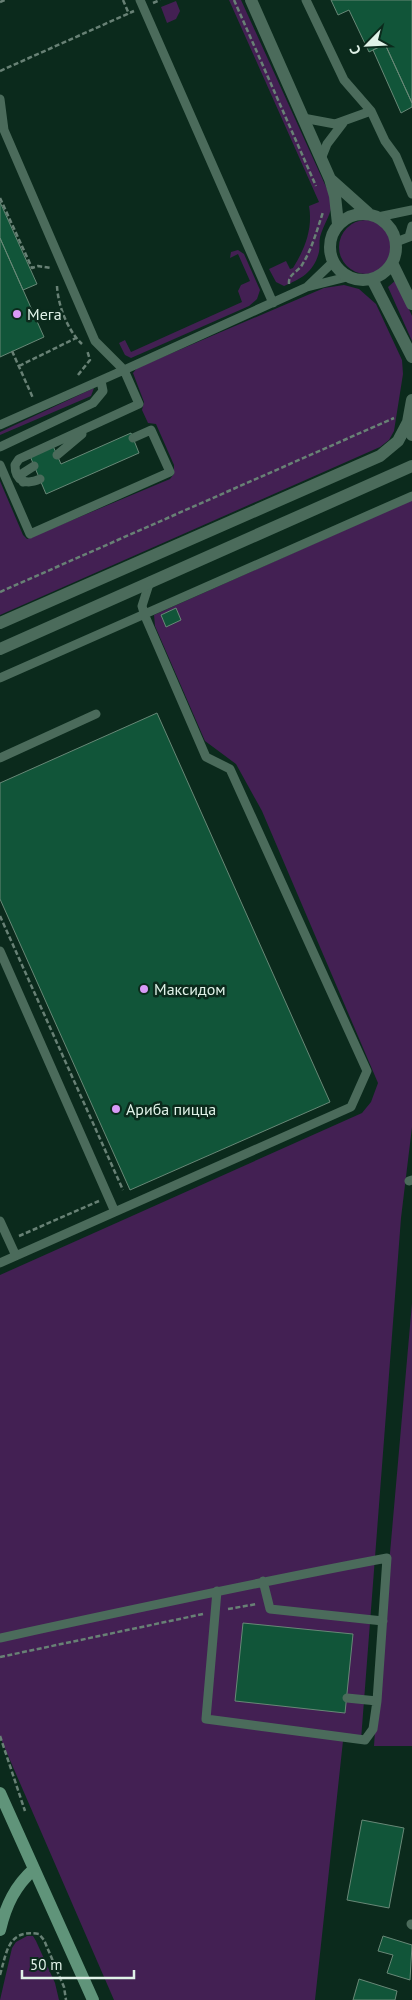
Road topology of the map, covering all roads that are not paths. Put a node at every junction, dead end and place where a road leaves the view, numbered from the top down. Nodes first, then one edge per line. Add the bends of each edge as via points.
1 (140, 0) edge
2 (251, 0) edge
3 (306, 0) edge
4 (0, 99) edge
5 (371, 111) junction
6 (303, 118) junction
7 (344, 123) junction
8 (321, 159) junction
9 (330, 179) junction
10 (412, 194) edge
11 (412, 210) edge
12 (373, 215) junction
13 (338, 224) junction
14 (412, 226) edge
15 (411, 236) edge
16 (396, 242) junction
17 (333, 262) junction
18 (392, 263) junction
19 (347, 277) junction
20 (372, 279) junction
21 (307, 287) junction
22 (273, 303) junction
23 (412, 304) edge
24 (412, 356) edge
25 (124, 370) junction
26 (100, 381) junction
27 (412, 400) edge
28 (408, 422) junction
29 (0, 424) edge
30 (90, 427) junction
31 (412, 435) edge
32 (133, 438) dead end
33 (0, 447) edge
34 (57, 455) dead end
35 (0, 466) edge
36 (34, 466) dead end
37 (412, 466) edge
38 (40, 479) dead end
39 (23, 482) junction
40 (412, 496) edge
41 (150, 581) junction
42 (145, 616) junction
43 (0, 623) edge
44 (0, 649) edge
45 (0, 678) edge
46 (96, 714) dead end
47 (0, 758) edge
48 (0, 951) edge
49 (115, 1212) junction
50 (0, 1221) edge
51 (16, 1256) junction
52 (0, 1264) edge
53 (263, 1581) junction
54 (217, 1591) junction
55 (383, 1621) junction
56 (0, 1638) edge
57 (347, 1698) dead end
58 (378, 1701) junction
59 (0, 1793) edge
60 (34, 1869) junction
61 (0, 1930) edge
62 (93, 2000) edge

1 - 22 lane
2 - 6 street
3 - 5 lane via 344,80
4 - 25 lane via 4,130 95,341
5 - 7 lane
5 - 10 lane
6 - 7 lane via 328,124
6 - 8 street
7 - 8 lane via 327,144
8 - 9 street
9 - 12 street
9 - 13 street
11 - 12 lane
12 - 13 street via 347,216
12 - 16 street via 390,227
13 - 17 street via 329,242
14 - 15 lane
15 - 16 lane
16 - 18 street
17 - 19 street
17 - 21 lane
18 - 20 street via 380,276
18 - 23 street
19 - 20 street
19 - 21 lane
20 - 24 street
21 - 22 lane
22 - 25 lane
25 - 26 lane
25 - 30 lane via 139,404
26 - 29 lane
26 - 33 lane via 103,391 93,403
27 - 28 street
28 - 31 street
28 - 43 street via 398,441 380,456
30 - 34 lane
30 - 39 lane via 19,459 15,472
32 - 35 lane via 151,430 170,472 30,534
36 - 39 lane via 20,476
37 - 41 street
38 - 39 lane via 30,484
40 - 42 lane
41 - 42 lane via 142,606
41 - 44 street
42 - 45 lane
42 - 49 lane via 206,757 230,769 367,1071 351,1107
46 - 47 lane
48 - 49 lane
49 - 51 lane
50 - 51 lane
51 - 52 lane
53 - 54 lane
53 - 55 lane via 270,1609
53 - 55 lane via 387,1558
54 - 56 lane
54 - 58 lane via 206,1719 365,1740 373,1729
55 - 58 lane
57 - 58 lane
59 - 60 main road
60 - 61 main road via 12,1894
60 - 62 main road

